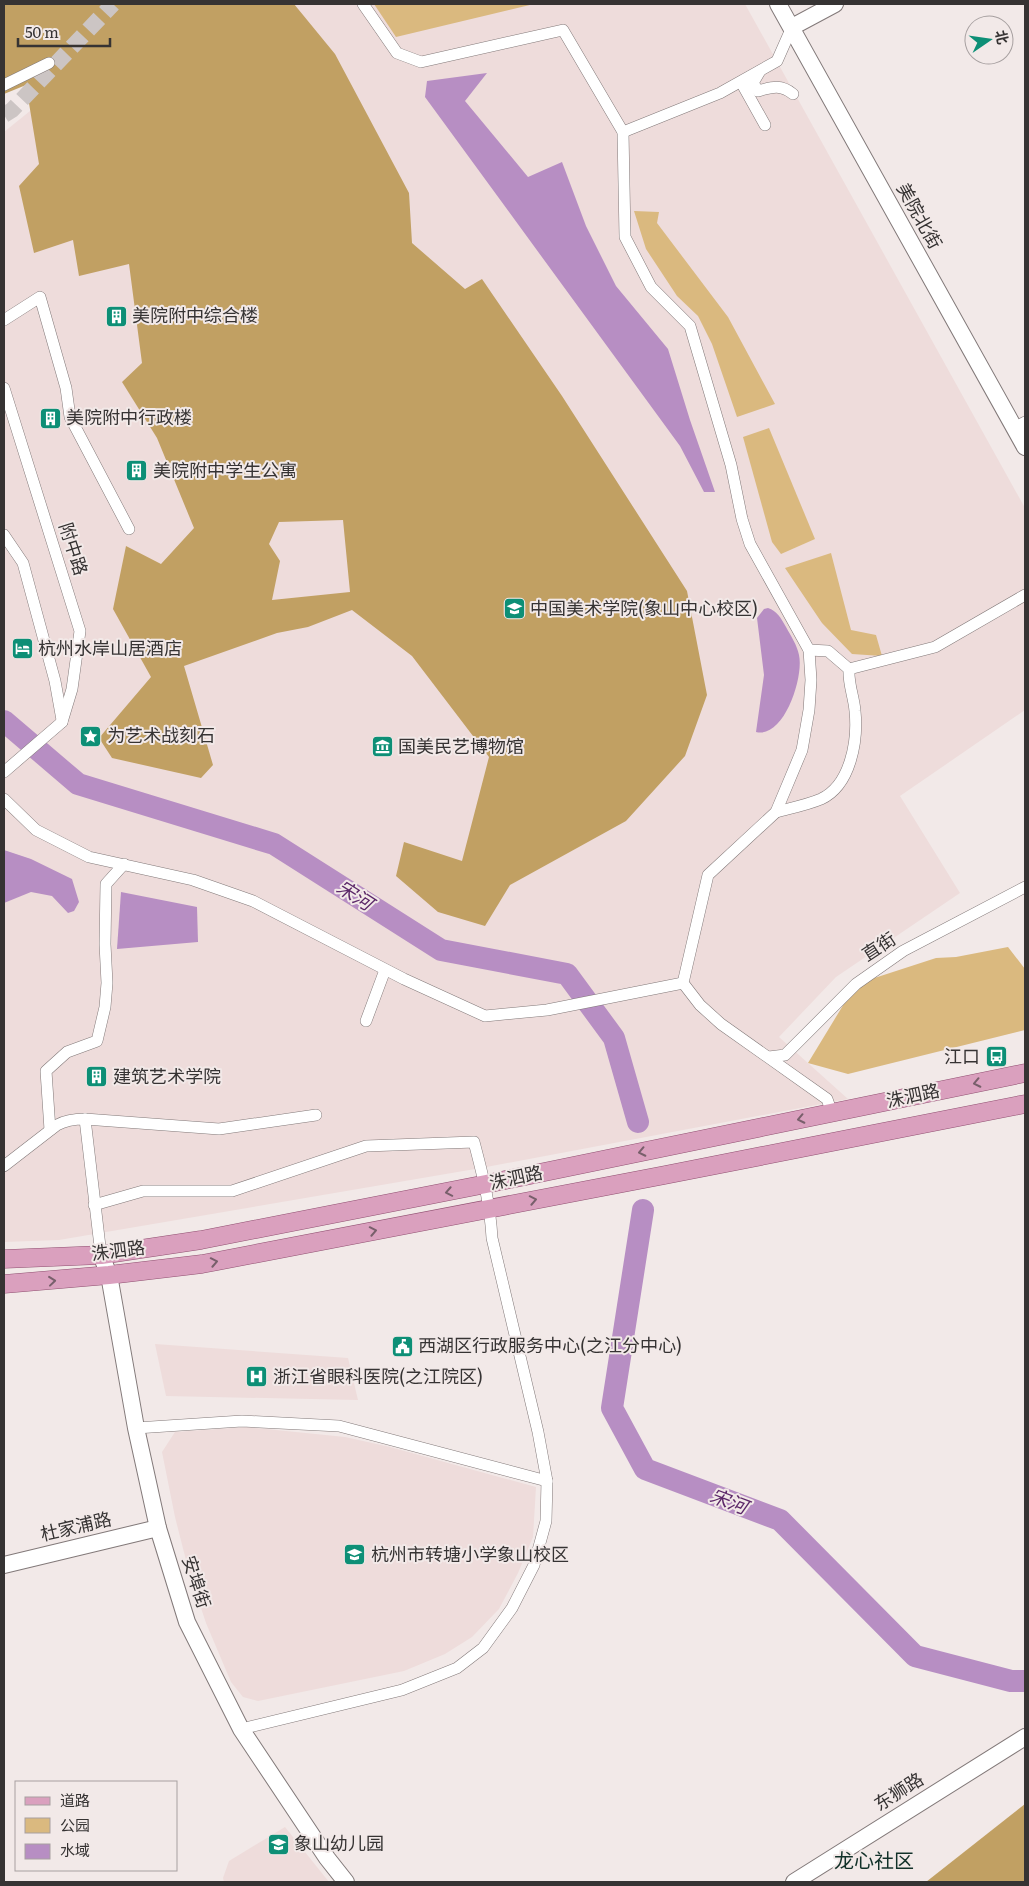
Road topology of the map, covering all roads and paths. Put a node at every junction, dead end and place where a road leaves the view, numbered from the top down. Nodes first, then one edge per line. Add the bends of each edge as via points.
1 (363, 4) edge
2 (778, 4) edge
3 (835, 4) edge
4 (792, 27) junction
5 (50, 63) dead end
6 (760, 71) junction
7 (740, 82) junction
8 (4, 85) edge
9 (793, 94) dead end
10 (764, 125) dead end
11 (623, 132) junction
12 (4, 320) edge
13 (4, 388) edge
14 (1020, 425) edge
15 (1025, 447) edge
16 (129, 529) dead end
17 (4, 535) edge
18 (1025, 595) edge
19 (809, 650) junction
20 (849, 669) junction
21 (62, 722) junction
22 (7, 769) edge
23 (4, 799) edge
24 (776, 812) junction
25 (124, 864) junction
26 (1025, 887) edge
27 (385, 970) junction
28 (683, 983) junction
29 (366, 1021) dead end
30 (769, 1057) junction
31 (1025, 1073) edge
32 (1025, 1104) edge
33 (832, 1113) junction
34 (316, 1115) dead end
35 (85, 1118) junction
36 (50, 1130) junction
37 (4, 1166) edge
38 (486, 1184) junction
39 (94, 1205) junction
40 (491, 1208) junction
41 (101, 1255) junction
42 (4, 1259) edge
43 (109, 1275) junction
44 (4, 1284) edge
45 (136, 1428) junction
46 (547, 1480) junction
47 (158, 1528) junction
48 (4, 1565) edge
49 (240, 1729) junction
50 (1025, 1737) edge
51 (346, 1882) edge
52 (794, 1882) edge

1 - 11 street via 397,53 421,62 563,30
2 - 4 street, 美院北街
3 - 4 street
4 - 6 street via 777,61
4 - 14 street, 美院北街
5 - 8 street
6 - 7 street
6 - 9 street via 753,83 758,91 779,87
7 - 10 street
7 - 11 street
11 - 19 street via 625,237 651,287 690,326 731,465 750,544
12 - 16 street via 40,297 66,388 70,417
13 - 21 street, 附中路 via 80,631 72,688
14 - 15 street, 美院北街
17 - 21 street via 23,564 55,681
18 - 20 street via 935,647
19 - 20 street via 828,651
19 - 24 street via 810,695 806,732 802,750
20 - 24 street via 856,737 852,758 837,787 822,799
21 - 22 street
23 - 25 street via 36,830 89,857
24 - 28 street via 708,875
25 - 27 street via 193,880 253,900
25 - 36 street via 106,884 104,944 107,983 97,1041 68,1052 46,1071
26 - 30 street, 直街 via 903,952 856,984 786,1055
27 - 28 street via 485,1016 547,1010
27 - 29 street
28 - 30 street via 721,1024
30 - 33 street via 827,1099
31 -> 33 main road, 洙泗路
40 -> 32 main road, 洙泗路
33 -> 38 main road, 洙泗路
34 - 35 street via 219,1129
35 - 36 street via 64,1121
35 - 39 street
36 - 37 street
38 - 39 street via 474,1142 366,1146 232,1191 143,1191
38 - 40 street
38 -> 41 main road, 洙泗路 via 201,1240
39 - 41 street
43 -> 40 main road, 洙泗路 via 202,1264
40 - 46 street via 492,1238
41 - 42 main road, 洙泗路
41 - 43 street, 安埠街
44 -> 43 main road, 洙泗路
43 - 45 street, 安埠街
45 - 46 street via 242,1421 339,1426
45 - 47 street, 安埠街
46 - 49 street via 546,1521 534,1566 512,1608 483,1648 457,1668 402,1690
47 - 48 street, 杜家浦路
47 - 49 street, 安埠街 via 187,1622
49 - 51 street, 安埠街
50 - 52 street, 东狮路

